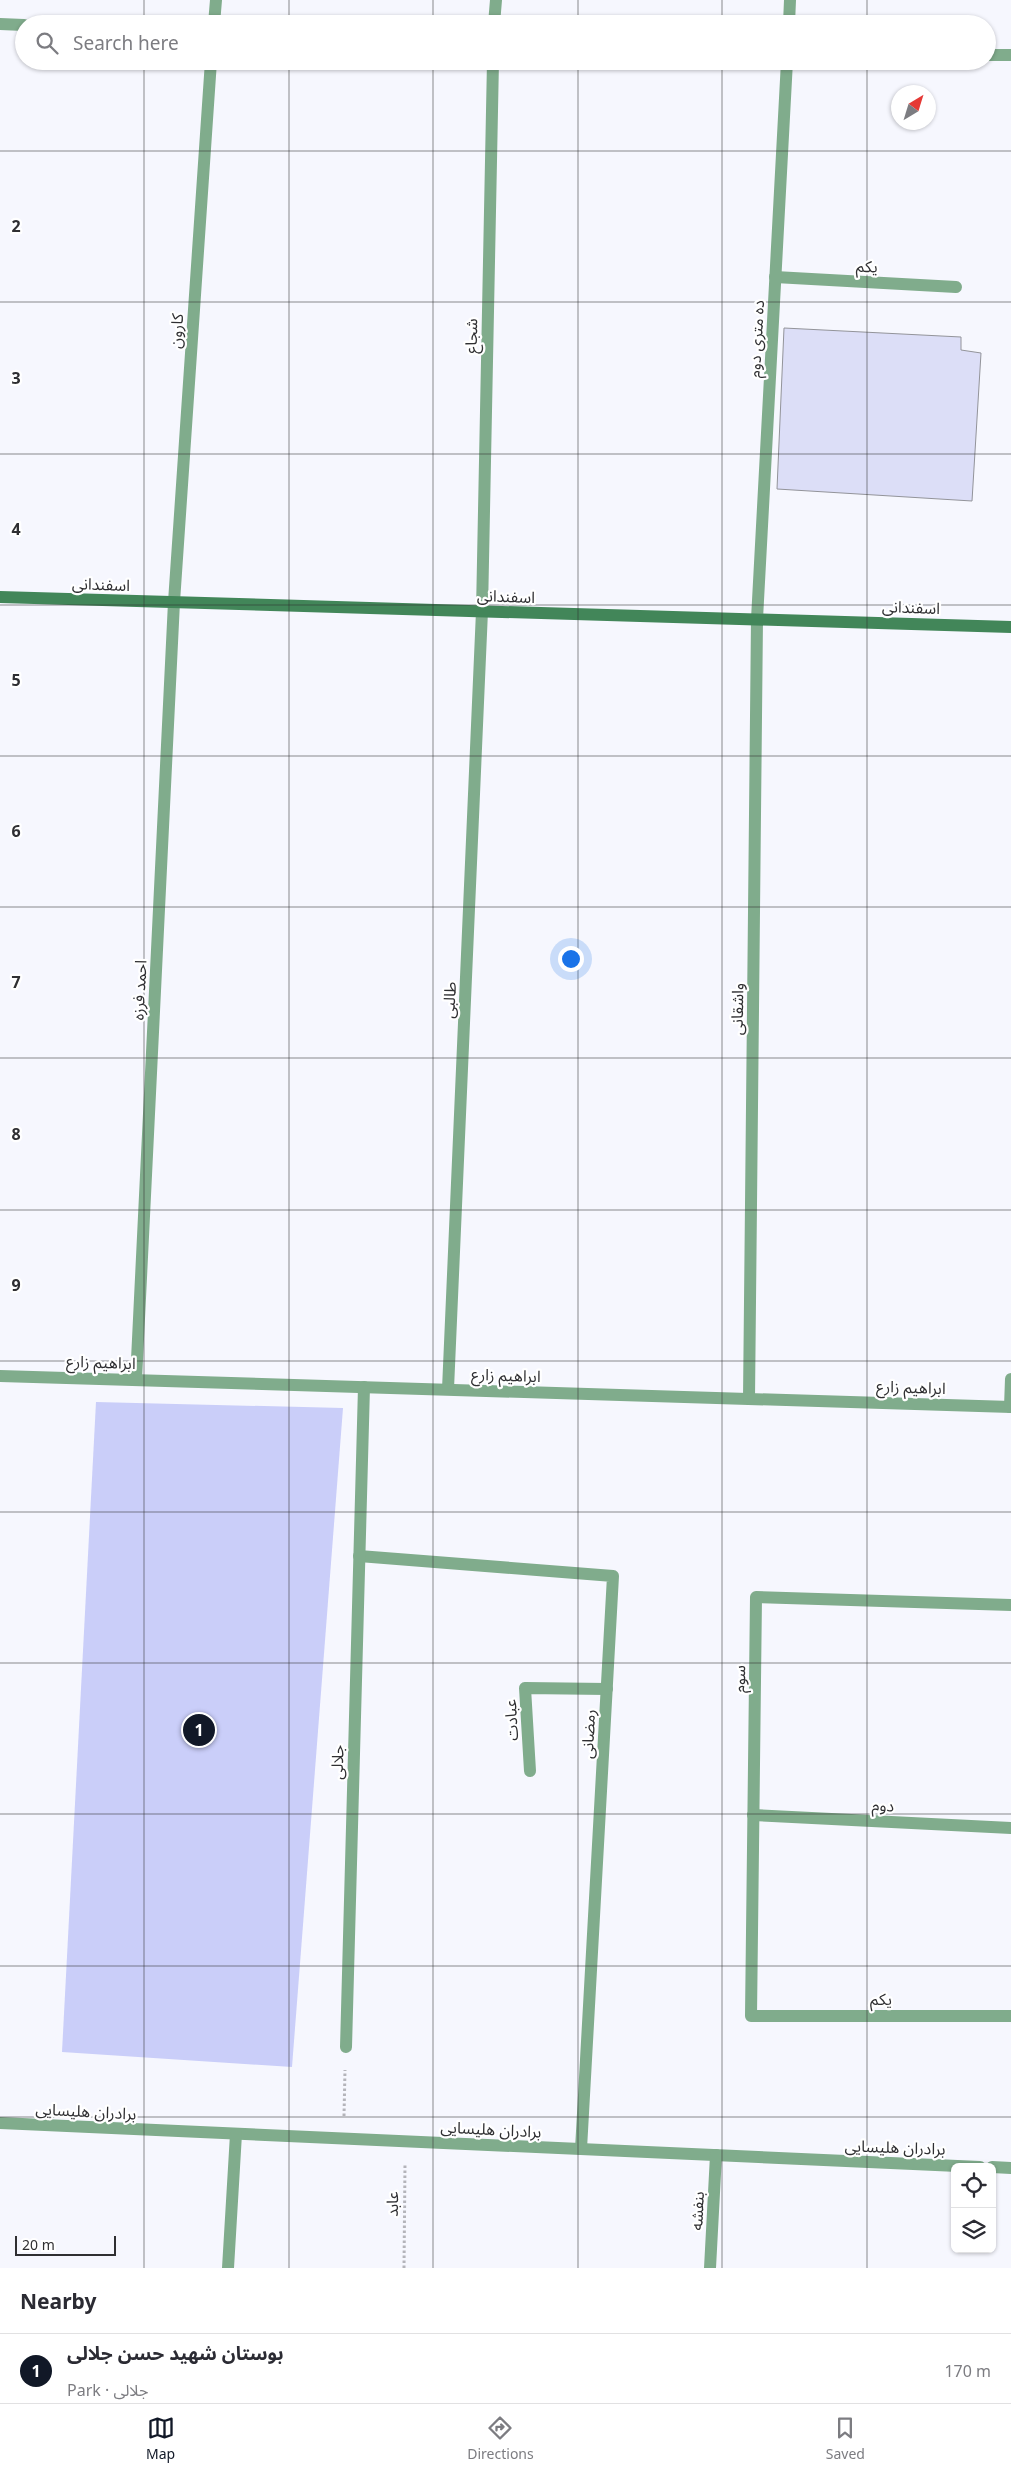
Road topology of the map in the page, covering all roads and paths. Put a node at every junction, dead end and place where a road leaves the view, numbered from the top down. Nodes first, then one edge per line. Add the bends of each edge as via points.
1 (216, 0) edge
2 (496, 0) edge
3 (790, 0) edge
4 (215, 15) edge
5 (495, 15) edge
6 (789, 15) edge
7 (0, 24) edge
8 (15, 24) edge
9 (996, 55) edge
10 (1011, 55) edge
11 (210, 70) edge
12 (493, 70) edge
13 (786, 70) edge
14 (775, 277) junction
15 (956, 287) dead end
16 (0, 597) edge
17 (174, 602) junction
18 (482, 611) junction
19 (757, 619) junction
20 (1011, 627) edge
21 (0, 1376) edge
22 (1011, 1379) edge
23 (136, 1380) junction
24 (364, 1387) junction
25 (448, 1389) junction
26 (749, 1398) junction
27 (1010, 1407) edge
28 (359, 1556) junction
29 (1011, 1605) edge
30 (607, 1689) junction
31 (530, 1771) dead end
32 (753, 1815) junction
33 (1011, 1828) edge
34 (751, 2016) joint
35 (1011, 2016) edge
36 (346, 2047) joint
37 (0, 2123) edge
38 (236, 2134) junction
39 (343, 2138) junction
40 (405, 2141) junction
41 (581, 2149) junction
42 (716, 2155) junction
43 (951, 2166) edge
44 (996, 2167) edge
45 (1011, 2168) edge
46 (228, 2268) edge
47 (404, 2268) edge
48 (710, 2268) edge

1 - 4 street
2 - 5 street
3 - 6 street
7 - 8 street
9 - 10 street
11 - 17 street, کارون
12 - 18 street, شجاع
13 - 14 street, ده متری دوم
14 - 15 street, یکم
14 - 19 street, ده متری دوم
16 - 17 main road, اسفندانی
17 - 18 main road, اسفندانی
17 - 23 street, احمد فرزه
18 - 19 main road, اسفندانی
18 - 25 street, طالبی
19 - 20 main road, اسفندانی
19 - 26 street, واشقانی
21 - 23 street, ابراهیم زارع
22 - 27 street
23 - 24 street, ابراهیم زارع
24 - 25 street, ابراهیم زارع
24 - 28 street, جلالی
25 - 26 street, ابراهیم زارع
26 - 27 street, ابراهیم زارع
28 - 30 street, رمضانی via 613,1576
28 - 36 street, جلالی
29 - 32 street, سوم via 756,1597
30 - 31 street, عبادت via 525,1688
30 - 41 street, رمضانی
32 - 33 street, دوم
32 - 34 street, سوم
34 - 35 street, یکم
36 - 39 path
37 - 38 street, برادران هلیسایی
38 - 39 street, برادران هلیسایی
38 - 46 street
39 - 40 street, برادران هلیسایی
40 - 41 street, برادران هلیسایی
40 - 47 path, عابد
41 - 42 street, برادران هلیسایی
42 - 43 street, برادران هلیسایی
42 - 48 street, بنفشه
44 - 45 street

